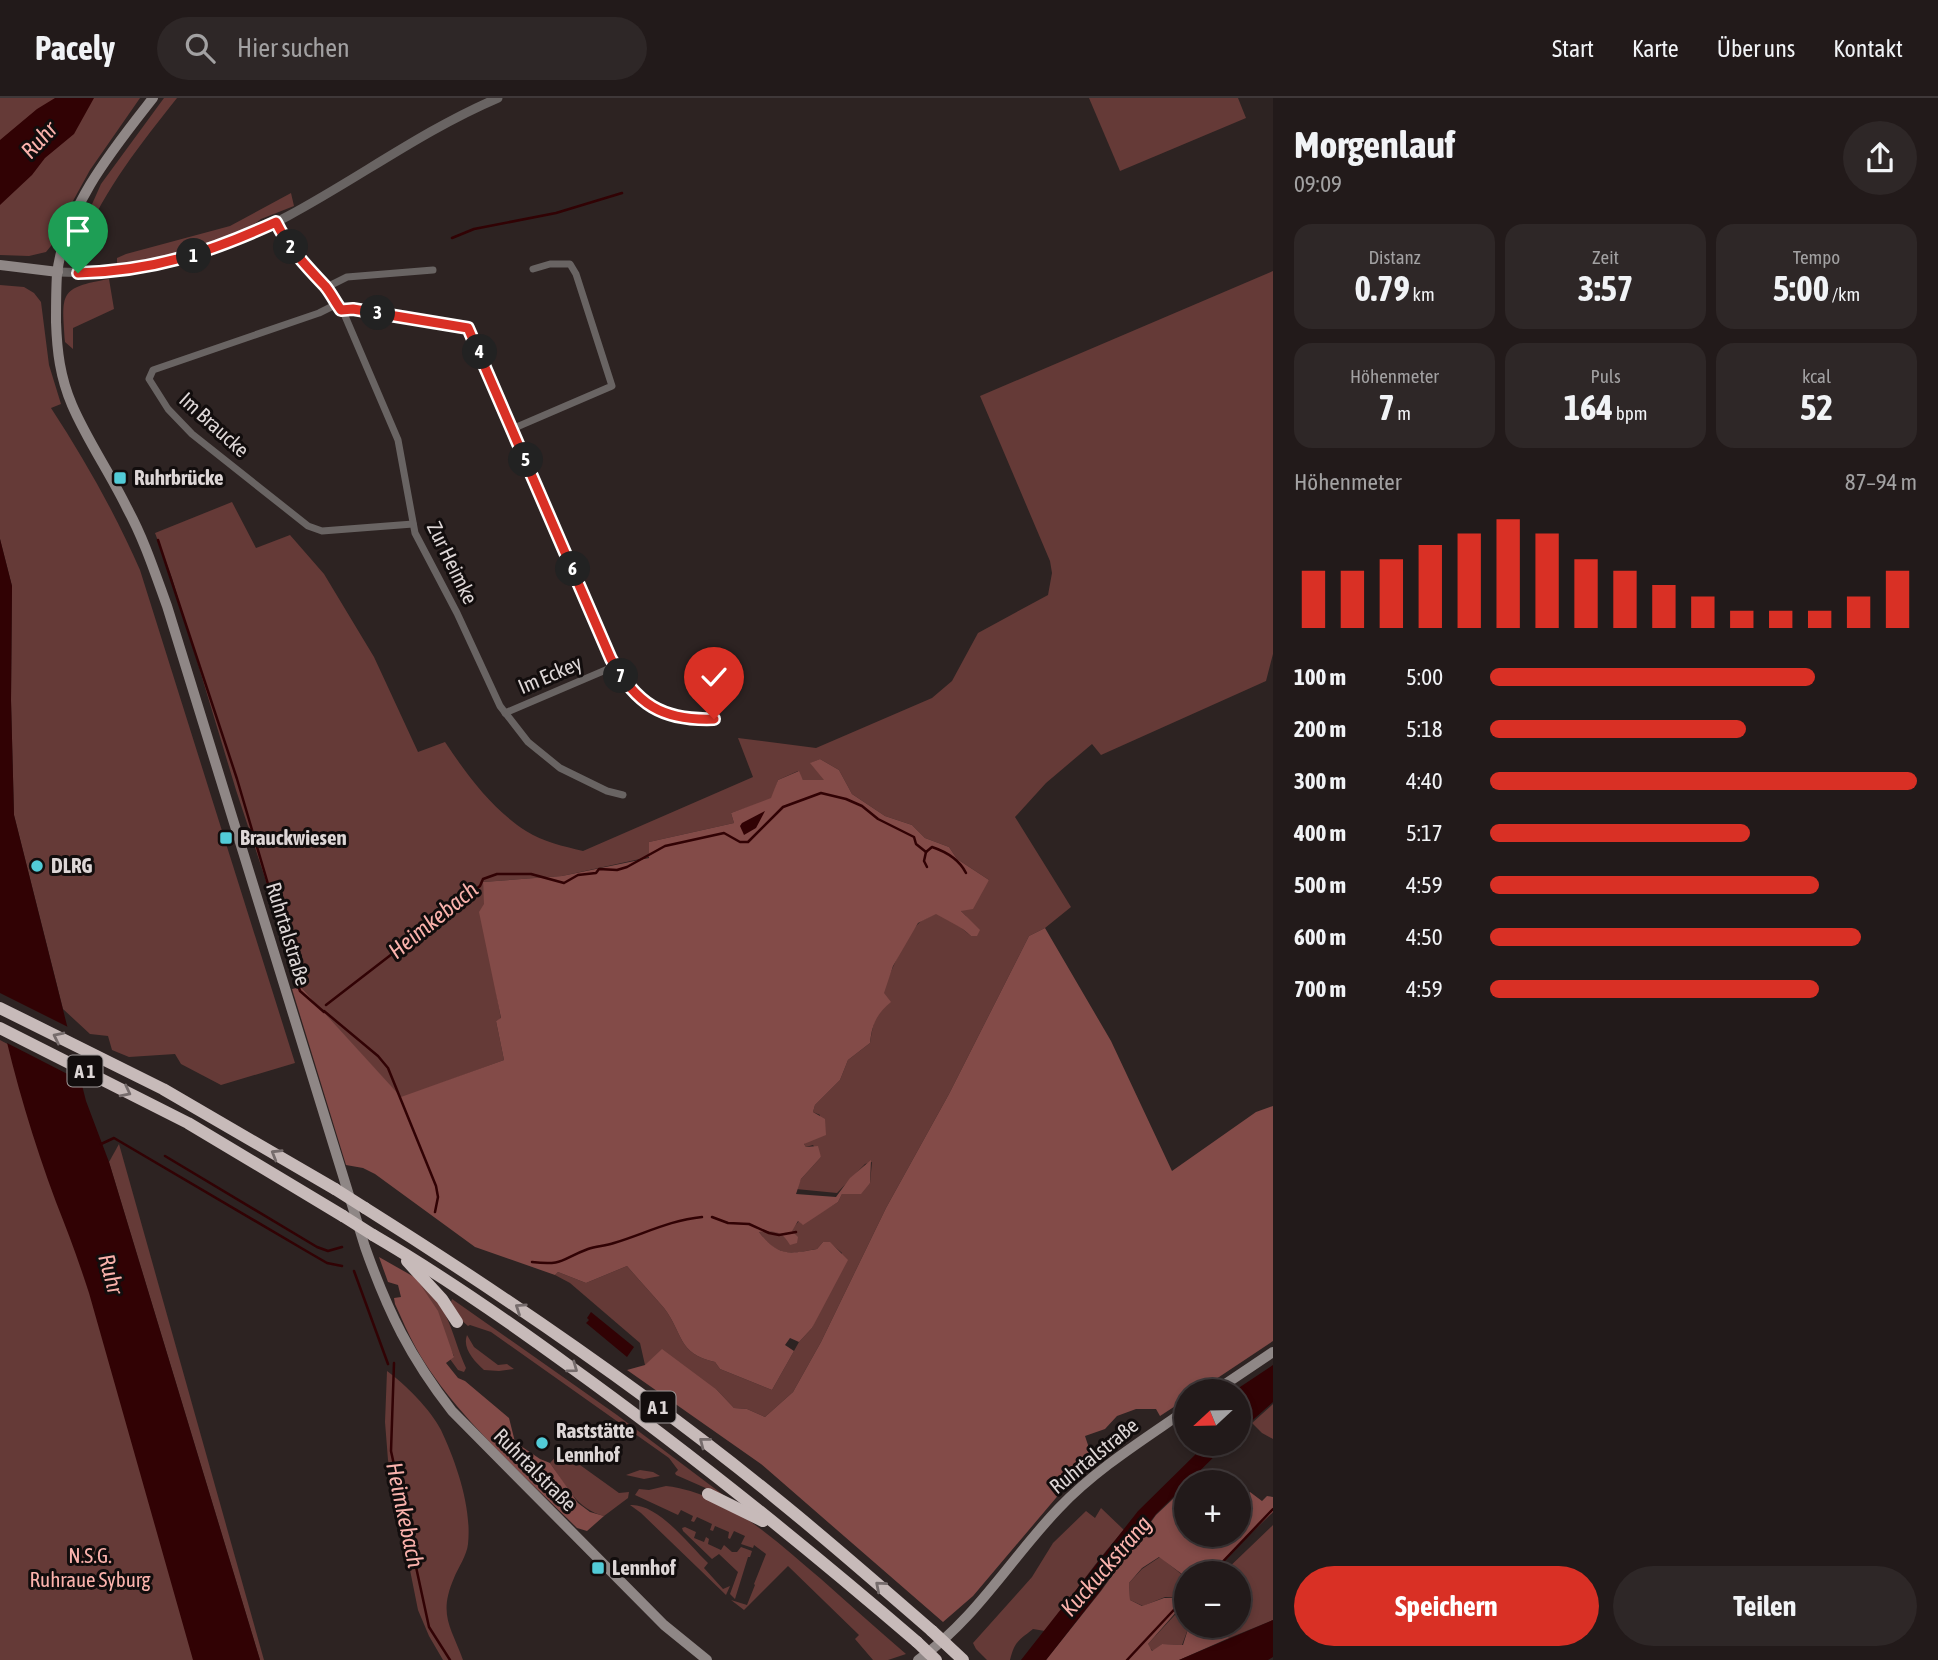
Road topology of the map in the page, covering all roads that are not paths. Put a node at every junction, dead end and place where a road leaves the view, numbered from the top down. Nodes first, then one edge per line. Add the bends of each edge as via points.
1 (153, 98) edge
2 (498, 98) edge
3 (276, 222) junction
4 (0, 265) edge
5 (533, 269) dead end
6 (433, 270) dead end
7 (58, 272) junction
8 (327, 287) junction
9 (339, 307) junction
10 (512, 429) junction
11 (413, 524) junction
12 (615, 666) junction
13 (505, 713) junction
14 (714, 719) dead end
15 (623, 794) dead end
16 (0, 1008) edge
17 (0, 1028) edge
18 (395, 1247) junction
19 (457, 1322) dead end
20 (1273, 1352) edge
21 (1233, 1379) edge
22 (1174, 1418) edge
23 (708, 1494) dead end
24 (816, 1555) junction
25 (707, 1660) edge
26 (918, 1660) edge
27 (936, 1660) edge
28 (963, 1660) edge

1 - 7 main road, Ruhrtalstraße via 90,187 77,211
2 - 3 street via 440,125
3 - 7 street via 188,258 150,267
3 - 8 street, Zur Heimke via 288,243
4 - 7 main road
5 - 10 street via 570,264 612,386
6 - 8 street via 347,277
7 - 25 main road, Ruhrtalstraße via 57,343 62,379 137,528 167,606 365,1247 390,1313 426,1377 467,1427 664,1625
8 - 9 street, Zur Heimke
9 - 10 street via 468,328
9 - 11 street, Zur Heimke via 398,440
9 - 11 street, Im Braucke via 153,370 149,379 168,409 192,434 315,530
10 - 12 street
11 - 13 street, Zur Heimke
12 - 13 street, Im Eckey
12 - 14 street, Im Eckey via 639,698 662,712 678,718
13 - 15 street, Zur Heimke via 528,742 560,768
28 -> 16 highway, A 1, bridge via 787,1507 522,1309 335,1189 163,1089
17 -> 18 highway, A 1, bridge via 170,1114
18 - 19 highway
18 -> 24 highway, A 1 via 674,1441
20 - 21 main road
22 - 26 main road, Ruhrtalstraße via 1077,1490 986,1598
23 - 24 highway via 755,1516
24 - 27 highway, A 1, bridge

